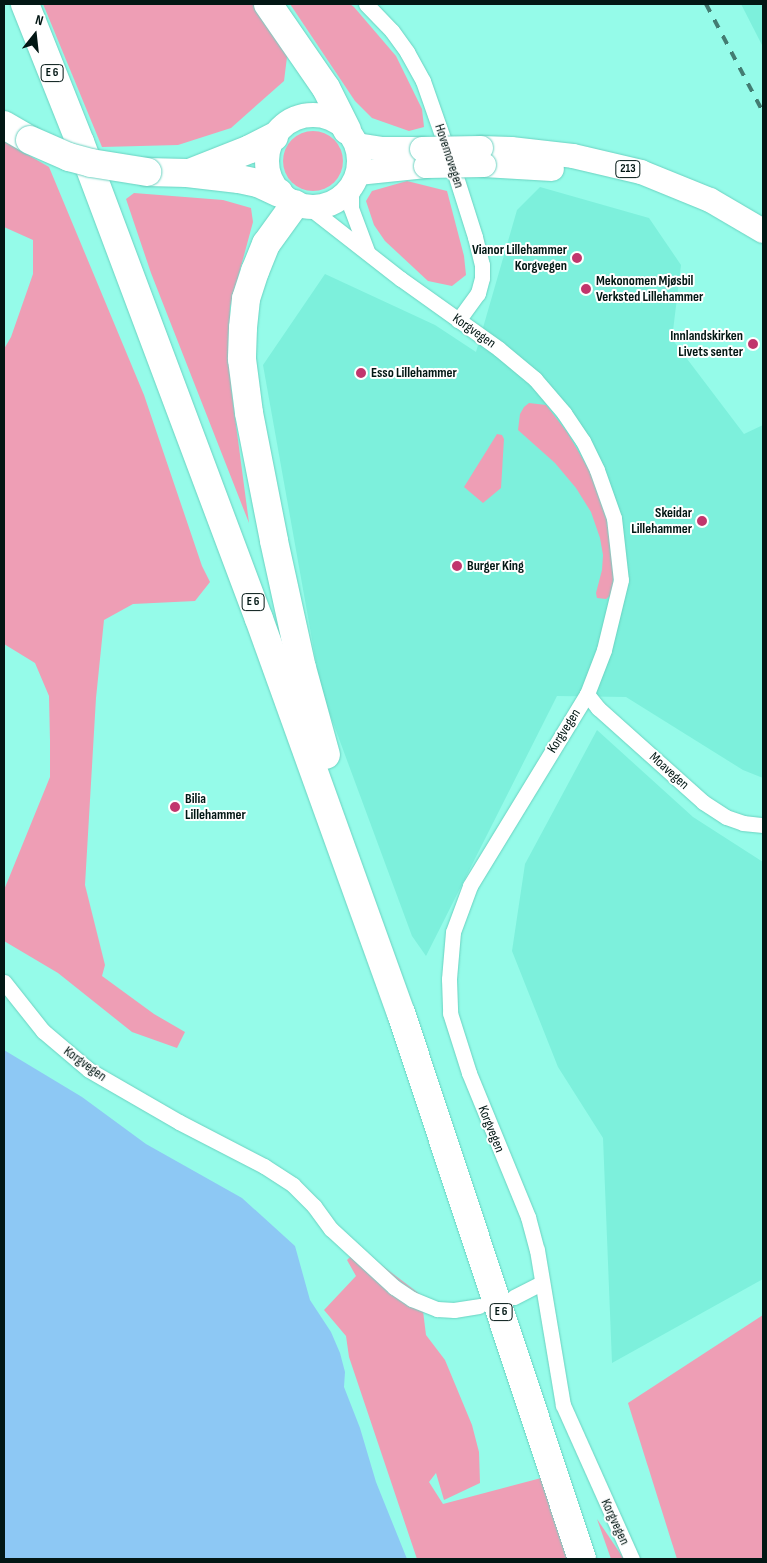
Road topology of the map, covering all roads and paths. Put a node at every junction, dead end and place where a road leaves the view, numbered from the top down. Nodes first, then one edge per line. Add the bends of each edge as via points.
1 (8, 4) edge
2 (25, 4) edge
3 (268, 4) edge
4 (366, 4) edge
5 (4, 125) edge
6 (274, 137) junction
7 (352, 137) junction
8 (80, 142) junction
9 (483, 156) junction
10 (424, 157) junction
11 (188, 173) junction
12 (357, 177) junction
13 (295, 202) junction
14 (763, 231) edge
15 (763, 247) edge
16 (367, 251) junction
17 (458, 320) junction
18 (587, 694) junction
19 (763, 825) edge
20 (4, 982) edge
21 (418, 1065) junction
22 (542, 1284) junction
23 (514, 1297) dead end
24 (479, 1306) dead end
25 (582, 1559) edge
26 (632, 1559) edge

1 - 8 highway via 35,73 54,110
2 - 8 highway, E 6
3 - 7 highway via 321,81
4 - 17 street, Hovemovegen via 392,31 422,81 475,237 482,278 478,294
5 - 11 highway, bridge via 30,140 90,163 147,172
6 - 7 main road, 213 via 286,124 313,115 332,119
6 - 11 highway
6 - 13 main road via 267,162 270,178
7 - 10 main road, 213 via 383,149
7 - 12 main road via 360,162
8 - 21 highway, E 6 via 259,619
9 - 10 main road, 213, bridge
9 - 14 main road, 213 via 511,149 573,156 641,172 710,200
9 - 15 main road, 213 via 637,186 704,213
10 - 12 main road, 213
11 - 13 highway via 258,183
12 - 13 main road via 348,192 337,201 324,206
12 - 16 street via 351,208
13 - 16 street, Korgvegen
13 - 21 highway via 266,244 246,299 242,359 249,413 302,668 326,754 409,1000 418,1040
16 - 17 street, Korgvegen
17 - 18 street, Korgvegen via 528,373 564,413 583,441 607,494 614,518 622,580 604,650
18 - 19 street, Moavegen via 598,708 704,802 726,817
18 - 22 street, Korgvegen via 470,886 453,932 450,952 450,1013 469,1073 528,1217
20 - 24 street, Korgvegen via 43,1030 89,1070 293,1185 331,1228 394,1287 437,1309
21 - 25 highway, E 6
22 - 23 street
22 - 26 street, Korgvegen via 563,1405

